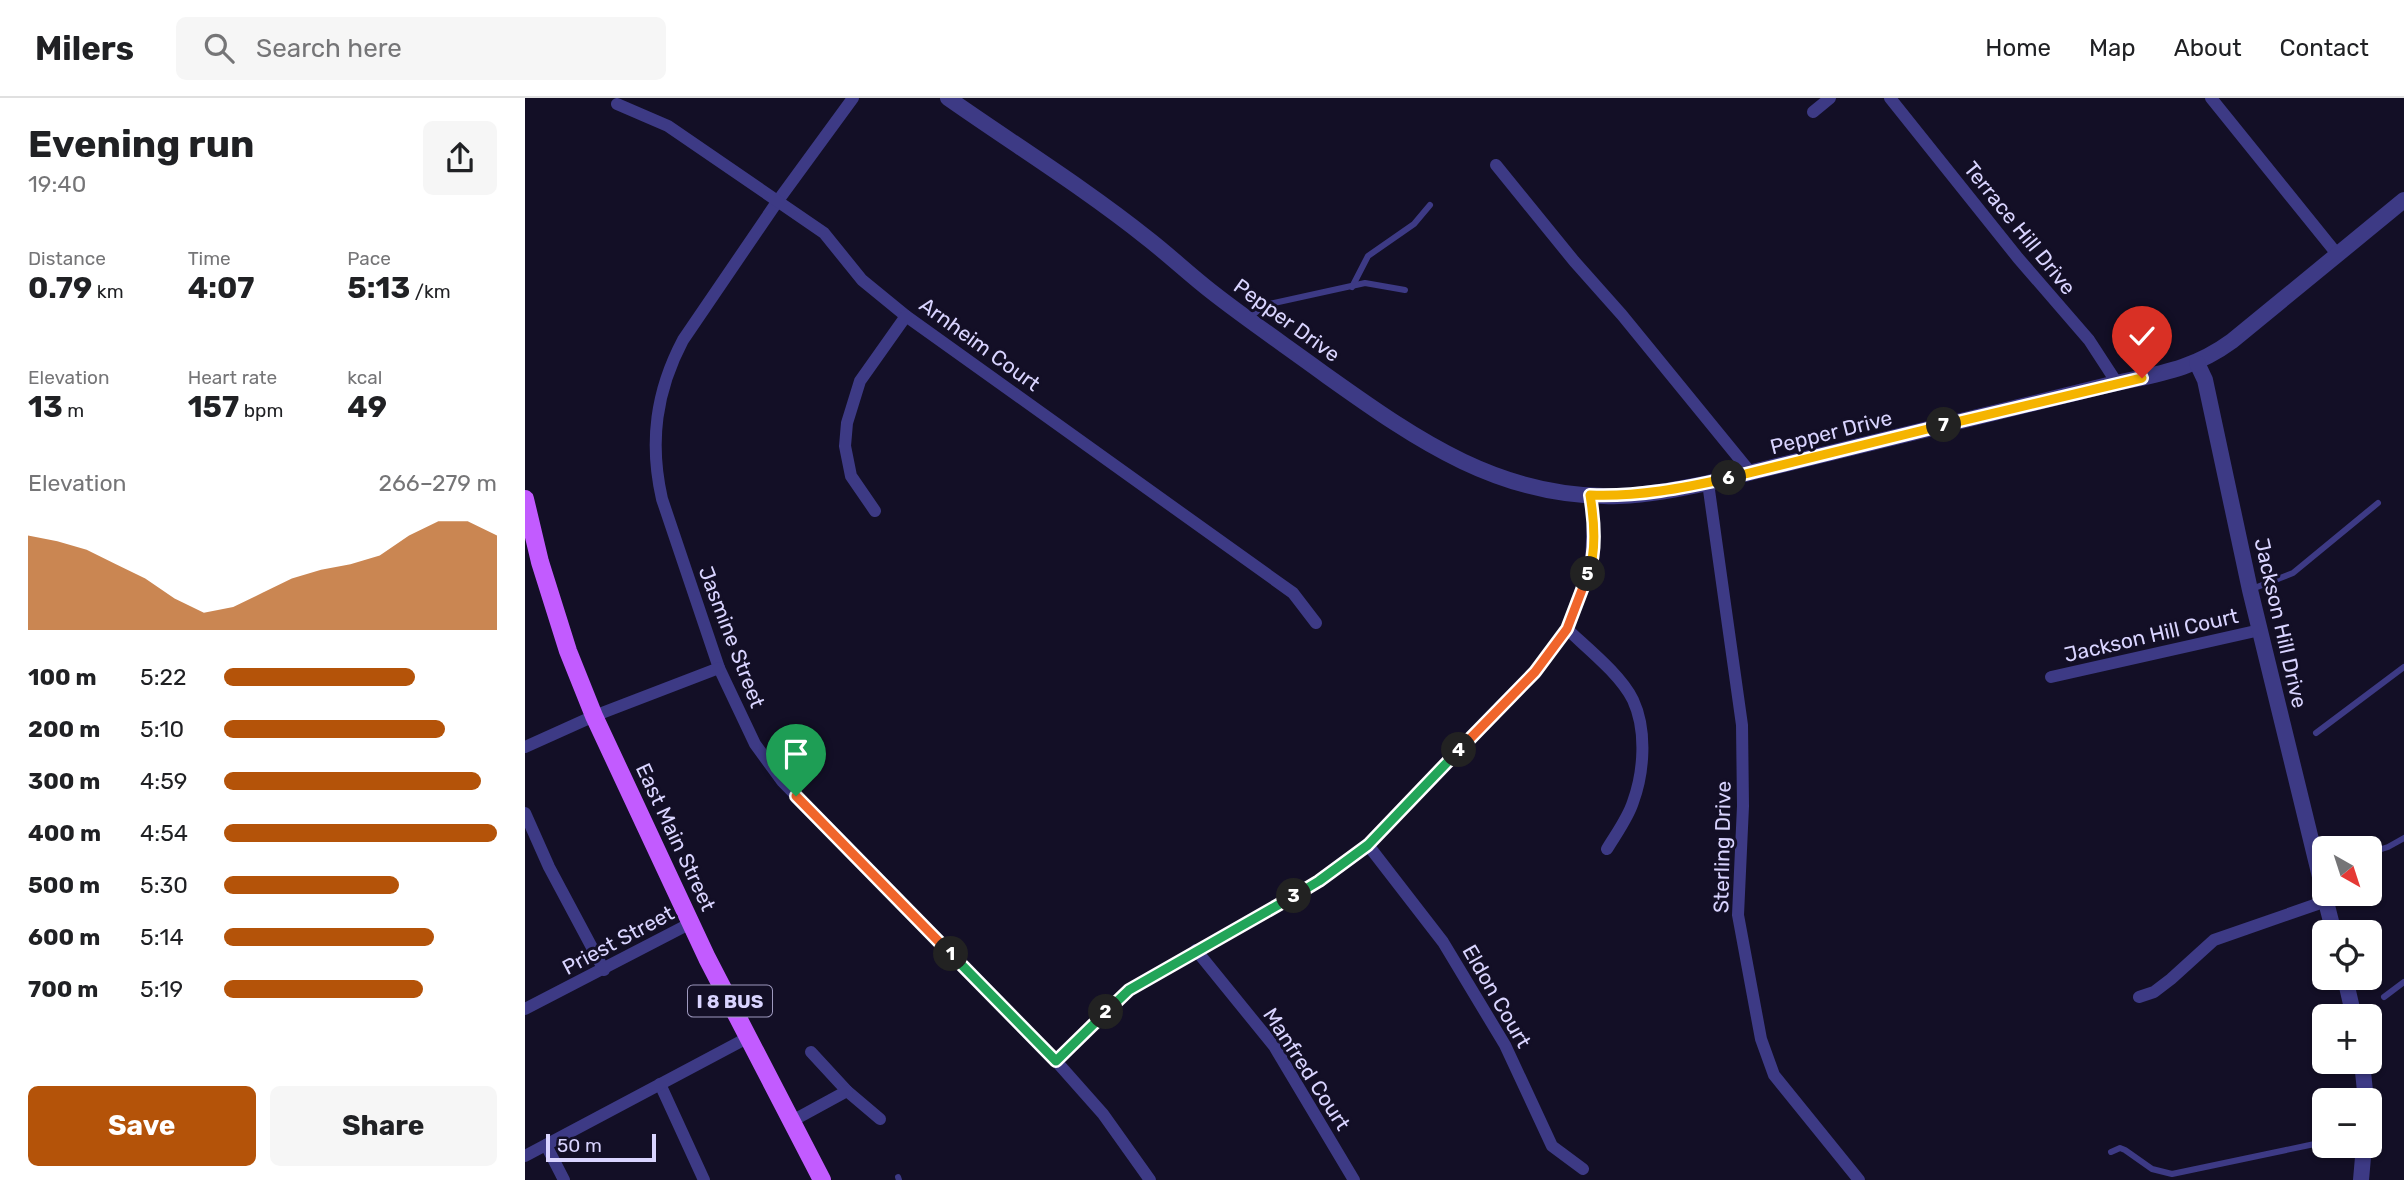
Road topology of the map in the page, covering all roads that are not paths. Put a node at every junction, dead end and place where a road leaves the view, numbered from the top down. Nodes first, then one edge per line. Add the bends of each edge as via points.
1 (853, 98) edge
2 (948, 98) edge
3 (1830, 98) edge
4 (1890, 98) edge
5 (2211, 98) edge
6 (617, 104) dead end
7 (1812, 112) dead end
8 (1496, 165) dead end
9 (2404, 200) edge
10 (777, 202) junction
11 (1430, 205) dead end
12 (2337, 254) junction
13 (1352, 287) junction
14 (1405, 290) dead end
15 (907, 316) junction
16 (1248, 319) junction
17 (2197, 363) junction
18 (2117, 383) junction
19 (1751, 473) junction
20 (1708, 483) junction
21 (1590, 495) junction
22 (525, 499) edge
23 (2378, 503) dead end
24 (875, 511) dead end
25 (2250, 590) junction
26 (1316, 624) dead end
27 (1567, 629) junction
28 (2260, 630) junction
29 (2404, 667) edge
30 (719, 668) junction
31 (2051, 677) dead end
32 (594, 716) junction
33 (2316, 733) dead end
34 (525, 747) edge
35 (525, 813) edge
36 (2404, 838) edge
37 (2312, 843) edge
38 (1368, 845) junction
39 (1607, 849) dead end
40 (2382, 849) edge
41 (2312, 901) edge
42 (691, 923) junction
43 (1196, 950) junction
44 (604, 970) junction
45 (2404, 982) edge
46 (2139, 997) dead end
47 (2384, 998) dead end
48 (525, 1009) edge
49 (749, 1037) junction
50 (811, 1052) dead end
51 (1056, 1061) junction
52 (660, 1084) junction
53 (847, 1091) junction
54 (880, 1119) dead end
55 (792, 1121) junction
56 (545, 1145) junction
57 (2312, 1145) edge
58 (2111, 1152) dead end
59 (525, 1156) edge
60 (2363, 1158) edge
61 (1583, 1169) dead end
62 (564, 1180) edge
63 (705, 1180) edge
64 (822, 1180) edge
65 (1150, 1180) edge
66 (1354, 1180) edge
67 (1859, 1180) edge
68 (2361, 1180) edge

1 - 10 street, Jasmine Street
2 - 16 street, Pepper Drive via 1119,216
3 - 7 street
4 - 18 street, Terrace Hill Drive via 2089,340
5 - 12 street
6 - 10 street, Arnheim Court via 668,126
8 - 19 street
9 - 12 street, Pepper Drive
10 - 15 street, Arnheim Court via 824,233 862,280
10 - 30 street, Jasmine Street via 683,340 666,376 656,415 661,499
11 - 13 lane via 1414,224 1368,256
12 - 17 street, Pepper Drive via 2239,335
13 - 14 lane via 1365,283
13 - 16 lane via 1265,305
15 - 24 street via 860,381 847,423 845,446 851,476
15 - 26 street, Arnheim Court via 1293,593
16 - 21 street, Pepper Drive via 1404,430 1454,459 1520,483
17 - 18 street, Pepper Drive
17 - 25 street, Jackson Hill Drive via 2205,380
18 - 19 street, Pepper Drive
19 - 20 street, Pepper Drive
20 - 21 street, Pepper Drive via 1638,495
20 - 67 street, Sterling Drive via 1742,725 1738,915 1761,1039 1774,1075
21 - 27 street via 1591,566
22 - 32 main road, East Main Street / I 8 BUS via 540,562
23 - 25 lane via 2293,573
25 - 28 street, Jackson Hill Drive
27 - 38 street via 1535,672
27 - 39 street via 1633,700 1640,730 1641,771 1633,804
28 - 31 street, Jackson Hill Court
28 - 37 street, Jackson Hill Drive
29 - 33 lane
30 - 32 street
30 - 51 street, Jasmine Street via 755,744 782,781
32 - 34 street
32 - 42 main road, East Main Street / I 8 BUS
35 - 44 street
36 - 40 lane
38 - 43 street via 1319,881
38 - 61 street, Eldon Court via 1443,942 1505,1045 1552,1146
41 - 46 street via 2214,940 2162,986
42 - 44 street, Priest Street
42 - 49 main road, East Main Street / I 8 BUS
43 - 51 street via 1129,990
43 - 66 street, Manfred Court via 1274,1046
44 - 48 street, Priest Street
45 - 47 lane
49 - 52 street
49 - 55 main road, East Main Street / I 8 BUS
50 - 53 street
51 - 65 street, Jasmine Street via 1103,1114
52 - 56 street
52 - 63 street
53 - 54 street
53 - 55 street
55 - 64 main road, East Main Street / I 8 BUS
56 - 59 street
56 - 62 street
57 - 58 lane via 2172,1174 2152,1169 2120,1148
60 - 68 street

